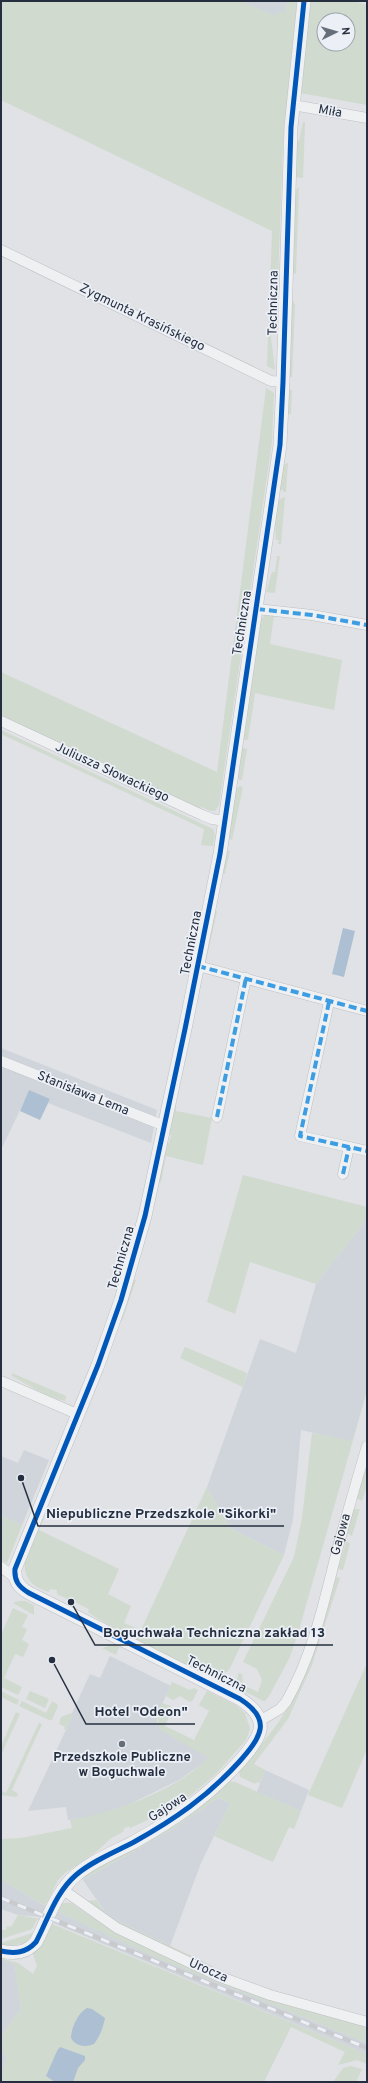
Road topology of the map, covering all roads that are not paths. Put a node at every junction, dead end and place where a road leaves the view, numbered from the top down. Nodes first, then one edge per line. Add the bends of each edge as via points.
1 (304, 1) edge
2 (293, 105) junction
3 (367, 118) edge
4 (1, 250) edge
5 (283, 382) junction
6 (256, 609) junction
7 (367, 625) edge
8 (1, 721) edge
9 (225, 821) junction
10 (198, 966) junction
11 (246, 978) junction
12 (329, 1002) junction
13 (367, 1011) edge
14 (1, 1061) edge
15 (217, 1117) dead end
16 (165, 1126) junction
17 (348, 1147) junction
18 (367, 1151) edge
19 (343, 1174) dead end
20 (1, 1381) edge
21 (77, 1414) junction
22 (367, 1446) edge
23 (1, 1568) edge
24 (1, 1575) edge
25 (14, 1577) junction
26 (261, 1720) junction
27 (62, 1889) junction
28 (1, 1951) edge
29 (367, 2022) edge

1 - 2 street, Techniczna
2 - 3 street, Miła
2 - 5 street, Techniczna
4 - 5 street, Zygmunta Krasińskiego via 271,381
5 - 6 street, Techniczna via 278,457
6 - 7 street, Techniczna via 312,615
6 - 9 street, Techniczna
8 - 9 street, Juliusza Słowackiego via 207,817
9 - 10 street, Techniczna
10 - 11 street
10 - 16 street, Techniczna
11 - 12 street
11 - 15 street
12 - 13 street
12 - 17 street via 300,1136
14 - 16 street, Stanisława Lema
16 - 21 street, Techniczna via 145,1216 121,1300
17 - 18 street
17 - 19 street
20 - 21 street
21 - 25 street, Techniczna via 18,1558
22 - 26 street, Gajowa via 317,1629 286,1702 280,1709
23 - 25 street
24 - 25 street
25 - 26 street, Techniczna via 22,1588 38,1598 240,1699 251,1706
26 - 27 street, Gajowa via 260,1734 252,1748 199,1801 174,1819 77,1874
27 - 28 street, Gajowa via 32,1947 17,1953
27 - 29 street, Urocza via 117,1928 218,1976 270,1995

